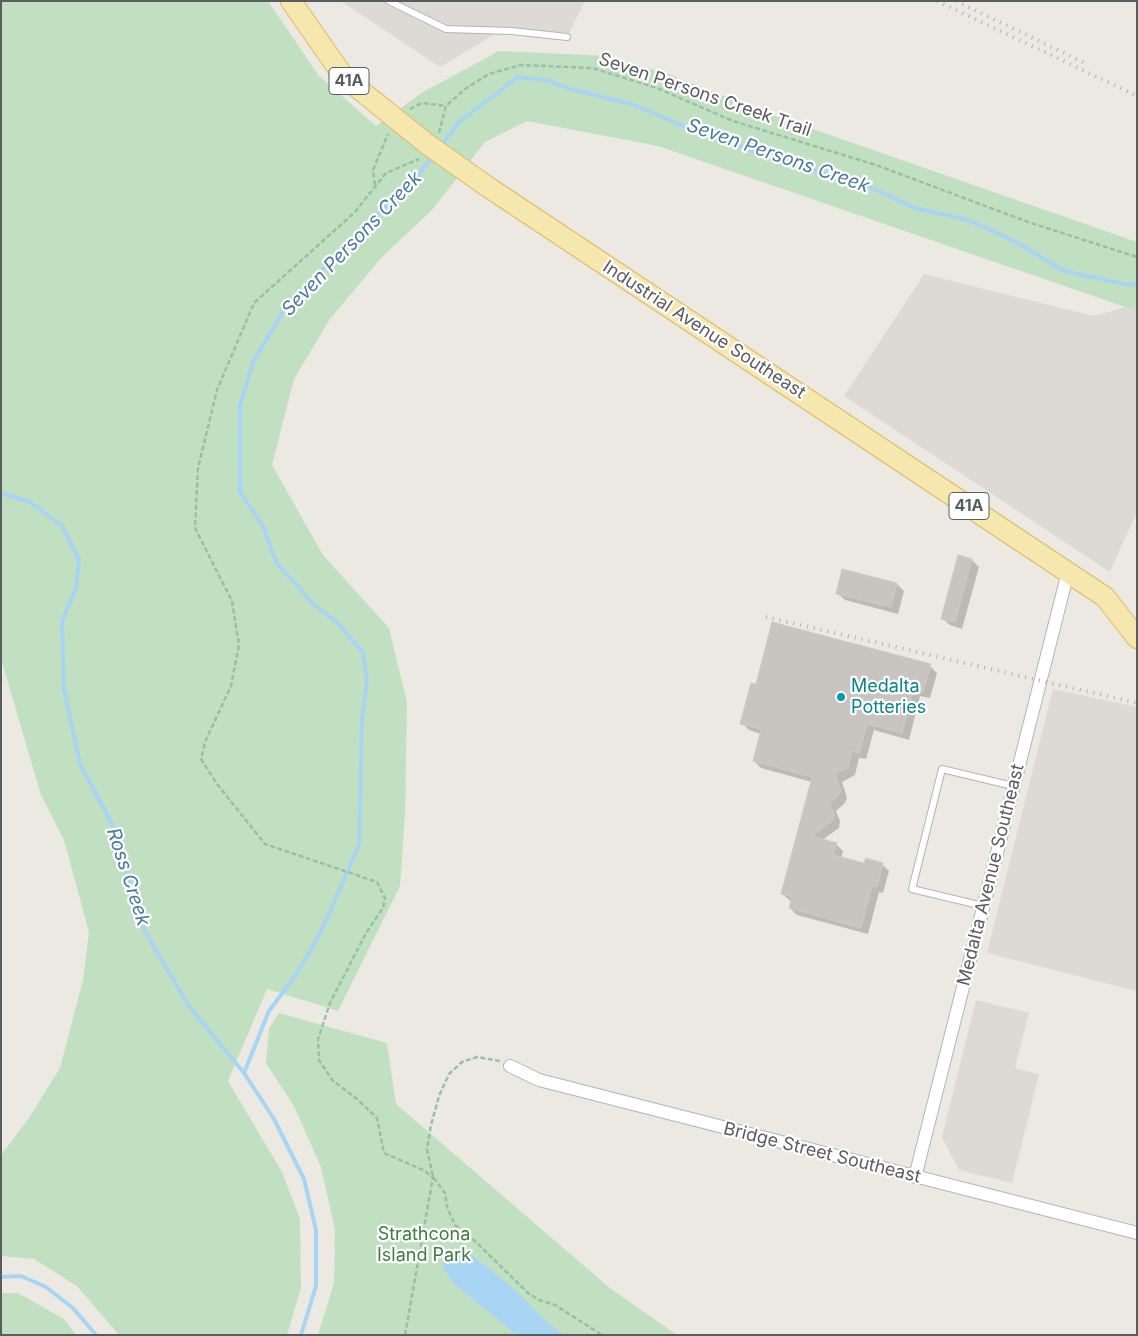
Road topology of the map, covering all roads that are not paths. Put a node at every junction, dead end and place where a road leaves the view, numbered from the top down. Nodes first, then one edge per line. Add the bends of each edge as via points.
1 (291, 1) edge
2 (389, 1) edge
3 (567, 37) dead end
4 (1068, 572) junction
5 (1137, 638) edge
6 (1013, 786) junction
7 (983, 906) junction
8 (510, 1066) road end
9 (915, 1177) junction
10 (1137, 1233) edge

1 - 4 main road, Industrial Avenue Southeast / 41A, bridge via 344,77 430,145 485,185
2 - 3 lane via 446,29
4 - 5 main road, Industrial Avenue Southeast / 41A via 1105,597
4 - 6 street, Medalta Avenue Southeast
6 - 7 street, Medalta Avenue Southeast
6 - 7 lane via 942,769 912,889
7 - 9 street, Medalta Avenue Southeast
8 - 9 street, Bridge Street Southeast via 539,1080
9 - 10 street, Bridge Street Southeast

